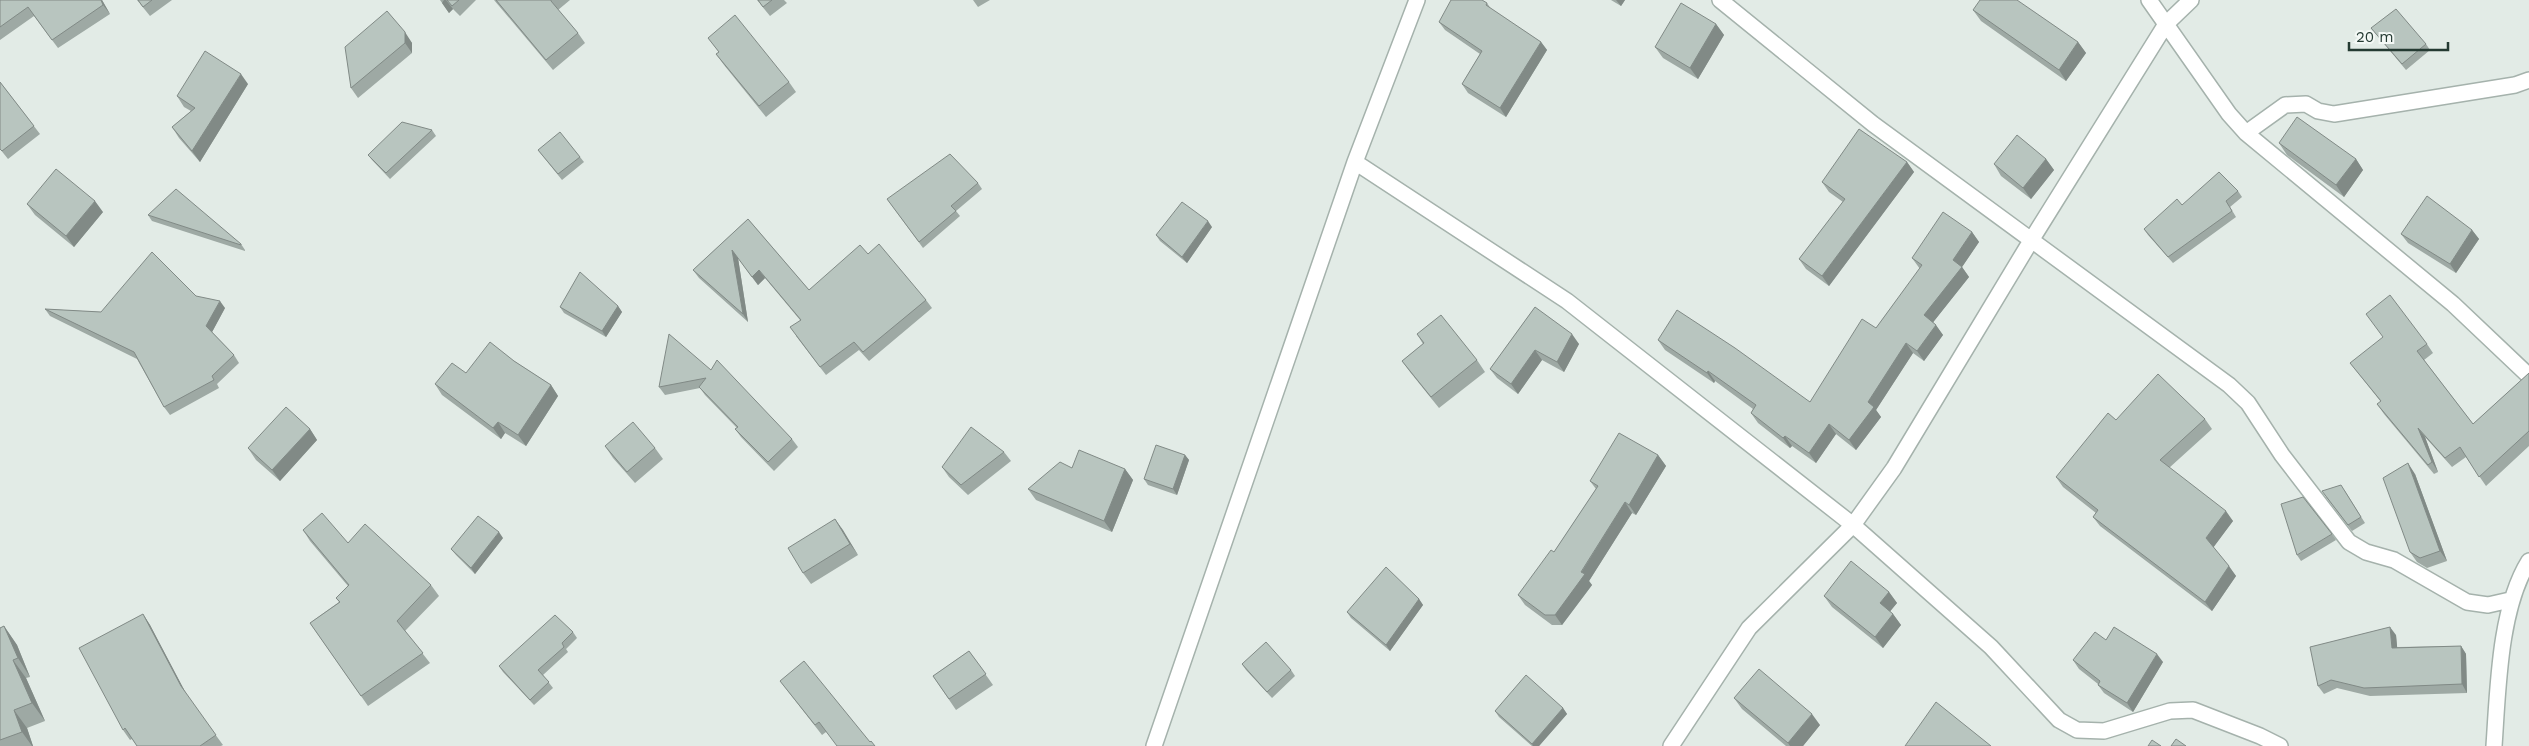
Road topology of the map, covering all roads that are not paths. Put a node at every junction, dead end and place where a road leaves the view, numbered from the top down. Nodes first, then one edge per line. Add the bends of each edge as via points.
1 (1417, 0) edge
2 (1720, 0) edge
3 (2148, 0) edge
4 (2191, 0) edge
5 (2166, 24) junction
6 (2529, 80) edge
7 (2246, 133) junction
8 (1355, 162) junction
9 (2032, 239) junction
10 (2529, 376) edge
11 (1852, 525) junction
12 (2529, 561) edge
13 (2510, 600) junction
14 (1154, 746) edge
15 (1671, 746) edge
16 (2280, 746) edge
17 (2494, 746) edge

1 - 8 street
2 - 9 street via 1873,124
3 - 5 street
4 - 5 street
5 - 7 street
5 - 9 street
6 - 7 street via 2515,85 2334,114 2318,111 2306,104 2285,104
7 - 10 street via 2454,304
8 - 11 street via 1567,301
8 - 14 street
9 - 11 street via 1894,468
9 - 13 street via 2229,385 2248,403 2282,455 2349,542 2366,552 2394,560 2467,602 2488,605
11 - 15 street via 1749,628
11 - 16 street via 1991,647 2059,720 2077,730 2104,731 2170,711 2192,710
12 - 13 street
13 - 17 street

